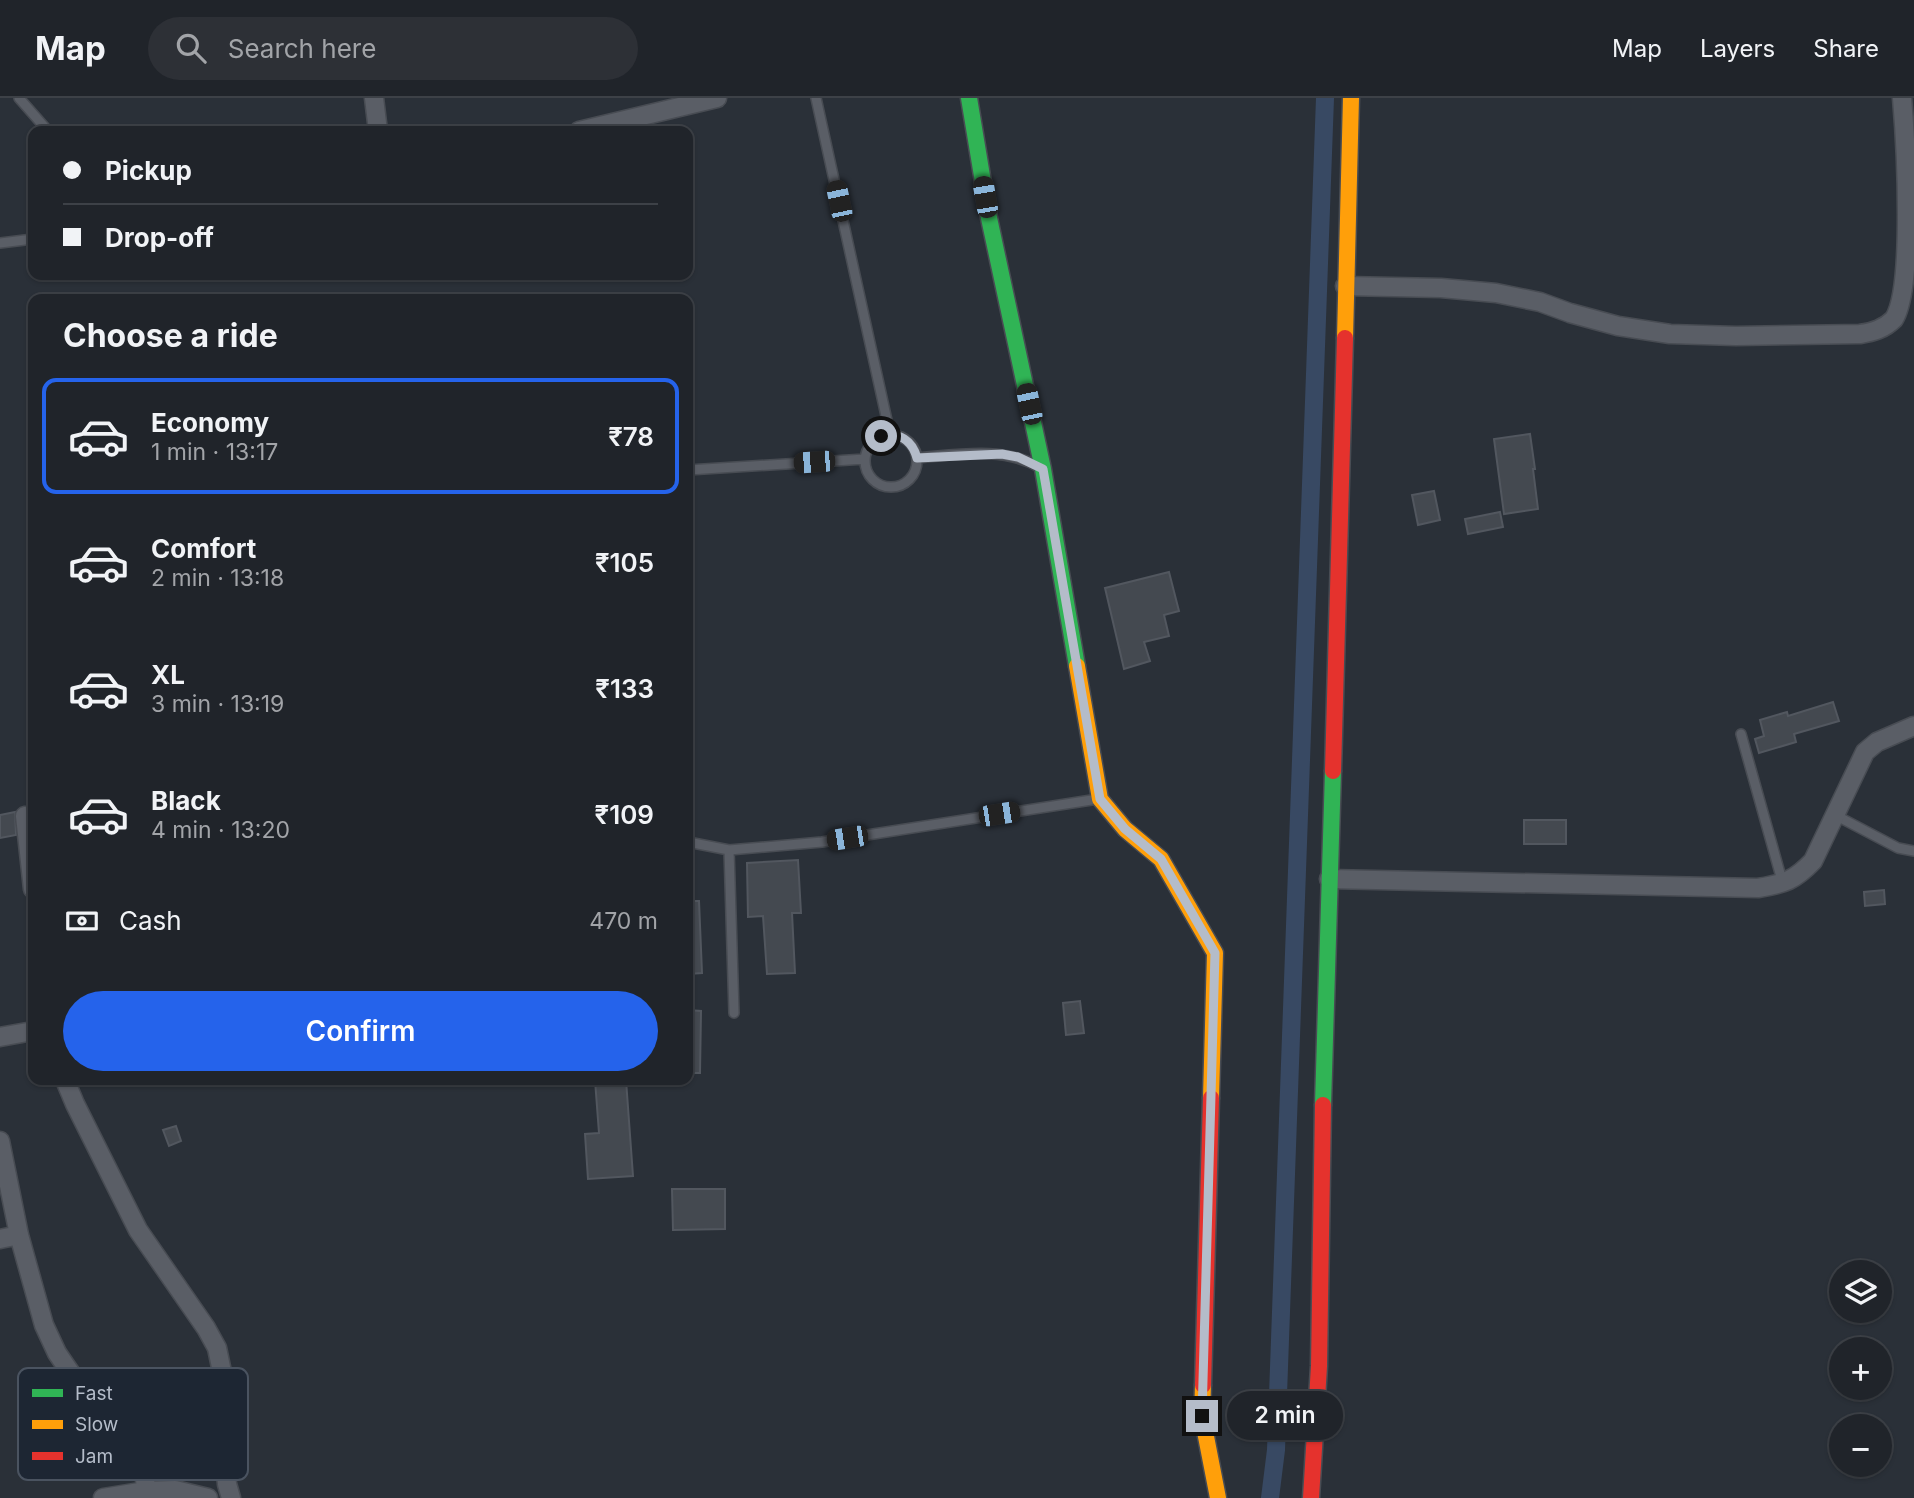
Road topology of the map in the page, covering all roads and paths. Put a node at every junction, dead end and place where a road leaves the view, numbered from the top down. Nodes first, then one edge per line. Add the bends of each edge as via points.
1 (19, 98) edge
2 (374, 98) edge
3 (816, 98) edge
4 (969, 98) edge
5 (1351, 98) edge
6 (1902, 98) edge
7 (711, 99) edge
8 (44, 126) edge
9 (377, 126) edge
10 (600, 126) edge
11 (28, 240) edge
12 (0, 243) edge
13 (1345, 286) junction
14 (890, 434) junction
15 (917, 458) junction
16 (865, 459) junction
17 (1043, 469) junction
18 (693, 470) edge
19 (1914, 726) edge
20 (1741, 734) dead end
21 (1100, 799) junction
22 (1835, 815) junction
23 (25, 816) dead end
24 (28, 843) edge
25 (693, 843) edge
26 (729, 850) junction
27 (1914, 850) edge
28 (1329, 879) junction
29 (1783, 884) junction
30 (734, 1013) dead end
31 (28, 1032) edge
32 (0, 1037) edge
33 (67, 1085) edge
34 (0, 1141) edge
35 (19, 1235) junction
36 (0, 1239) edge
37 (67, 1368) edge
38 (221, 1368) edge
39 (145, 1480) edge
40 (227, 1480) edge
41 (146, 1491) junction
42 (103, 1498) edge
43 (208, 1498) edge
44 (231, 1498) edge
45 (1218, 1498) edge
46 (1311, 1498) edge

1 - 8 lane
2 - 9 street
3 - 14 lane
4 - 17 street via 989,218
5 - 13 street
6 - 13 street via 1910,278 1904,303 1894,319 1877,331 1670,334 1618,326 1496,293
7 - 10 street
11 - 12 lane
13 - 28 street
14 - 15 lane via 907,439
14 - 16 lane via 874,440
15 - 16 lane via 911,478 888,487 873,480
15 - 17 lane via 1002,454
16 - 18 lane
17 - 21 street
19 - 22 street via 1865,752
20 - 29 lane
21 - 26 lane via 822,842
21 - 45 street via 1125,829 1161,859 1215,953 1202,1416
22 - 27 lane via 1898,848
22 - 29 street via 1813,861
23 - 24 street
25 - 26 lane
26 - 30 lane
28 - 29 street via 1758,888
28 - 46 street via 1319,1366
31 - 32 street
33 - 38 street via 138,1230 206,1328
34 - 35 street
35 - 36 street
35 - 37 street via 44,1325
39 - 41 street
40 - 44 street
41 - 42 street
41 - 43 street via 175,1490

